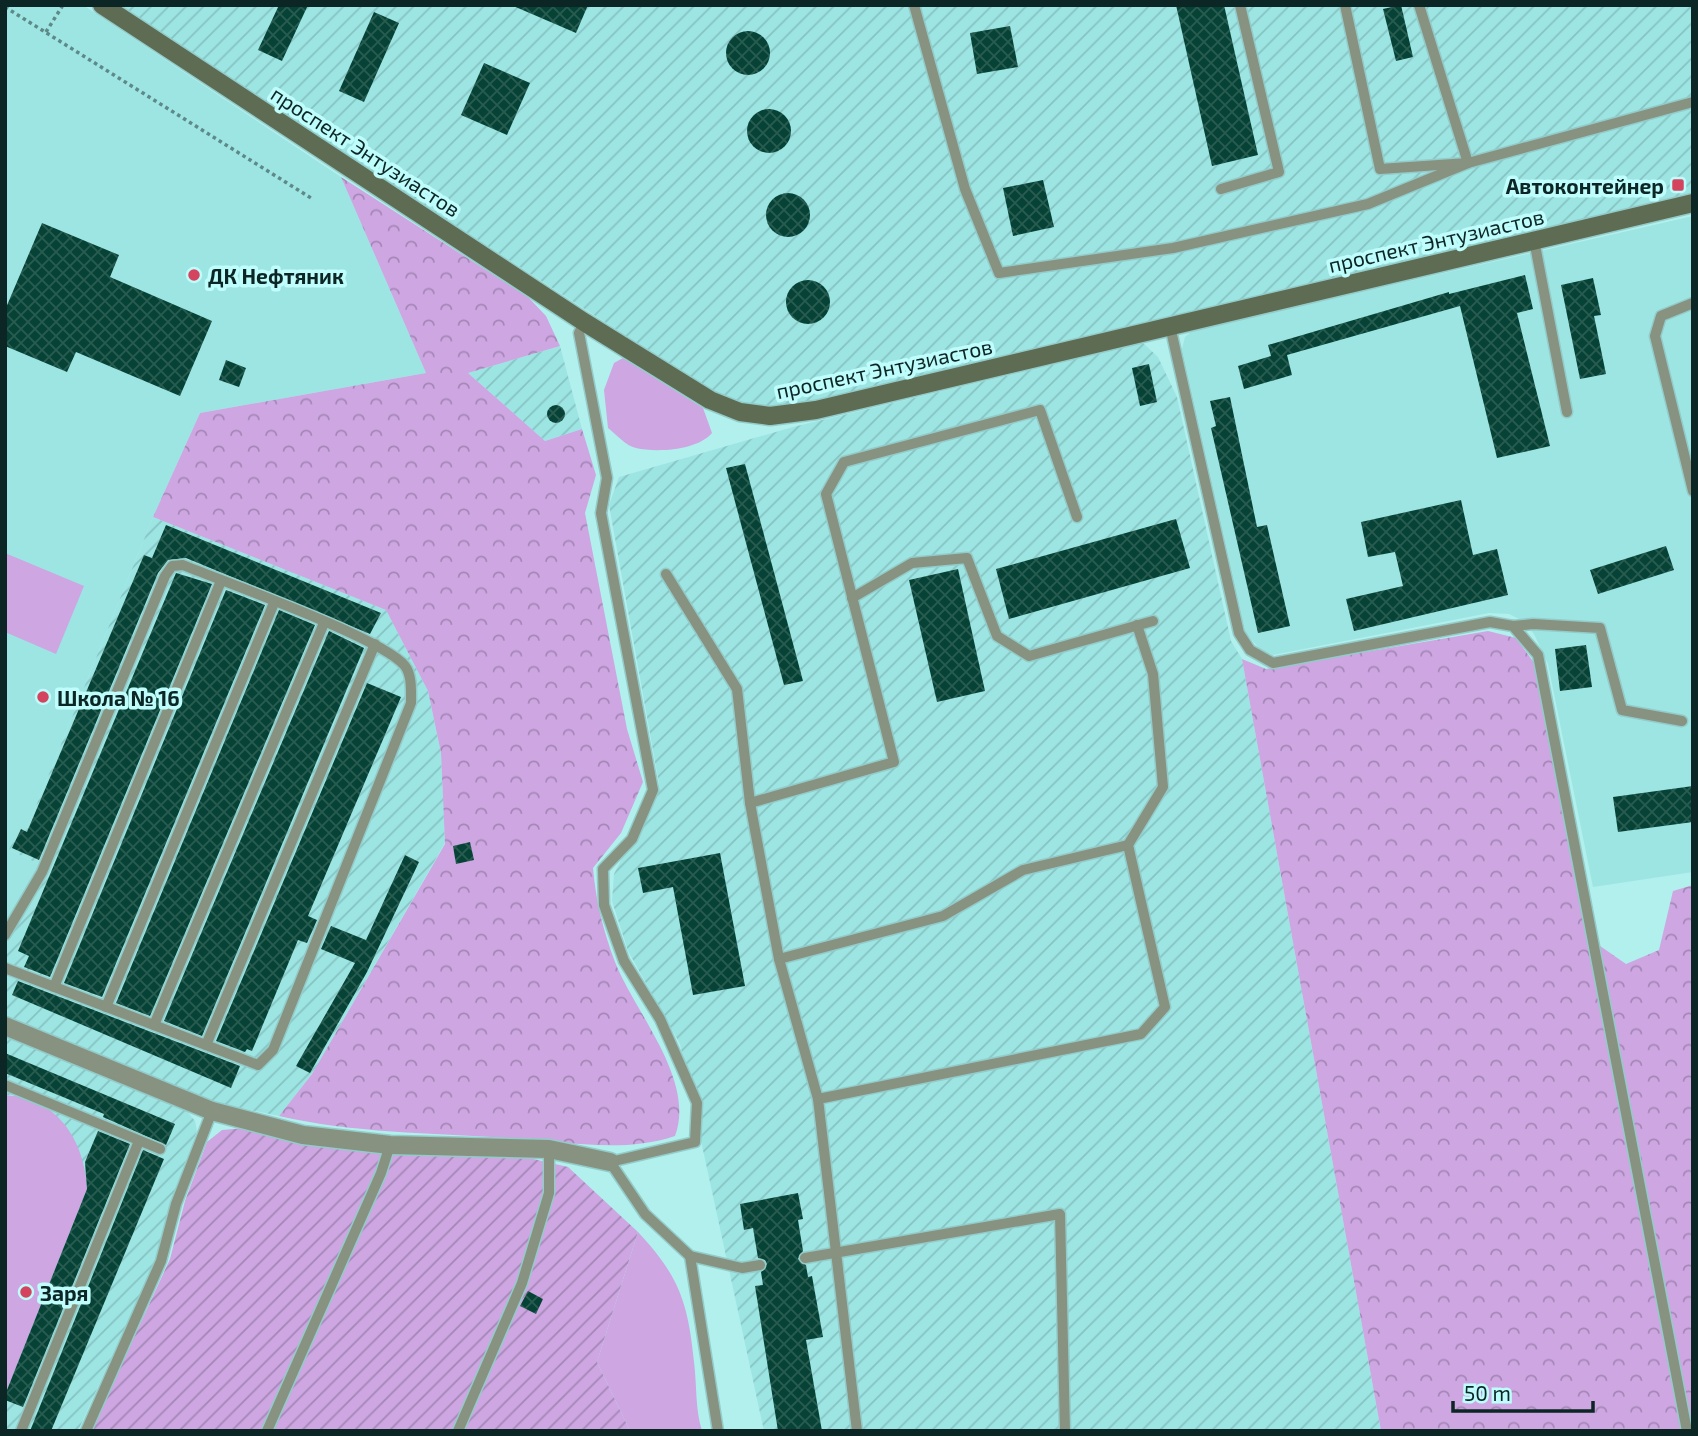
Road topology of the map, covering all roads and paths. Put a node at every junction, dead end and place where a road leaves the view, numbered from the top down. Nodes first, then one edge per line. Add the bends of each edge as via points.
1 (63, 5) edge
2 (102, 5) edge
3 (914, 5) edge
4 (1240, 5) edge
5 (1345, 5) edge
6 (1419, 5) edge
7 (5, 7) edge
8 (46, 32) junction
9 (1693, 102) edge
10 (1468, 163) junction
11 (1222, 189) dead end
12 (311, 198) dead end
13 (1693, 203) edge
14 (1534, 240) junction
15 (1693, 303) edge
16 (584, 322) junction
17 (1170, 326) junction
18 (1567, 412) dead end
19 (1693, 491) edge
20 (1077, 517) dead end
21 (666, 574) dead end
22 (221, 581) junction
23 (852, 598) junction
24 (274, 603) junction
25 (1153, 621) dead end
26 (324, 623) junction
27 (1137, 625) junction
28 (1513, 626) junction
29 (375, 644) junction
30 (1682, 721) dead end
31 (750, 803) junction
32 (1128, 845) junction
33 (5, 934) edge
34 (779, 959) junction
35 (5, 968) edge
36 (54, 987) junction
37 (106, 1007) junction
38 (154, 1025) junction
39 (5, 1026) edge
40 (206, 1045) junction
41 (5, 1084) edge
42 (818, 1099) junction
43 (212, 1111) junction
44 (139, 1141) junction
45 (390, 1145) junction
46 (160, 1149) dead end
47 (550, 1149) junction
48 (610, 1162) junction
49 (838, 1254) junction
50 (690, 1256) junction
51 (804, 1258) dead end
52 (760, 1265) dead end
53 (21, 1431) edge
54 (86, 1431) edge
55 (267, 1431) edge
56 (458, 1431) edge
57 (718, 1431) edge
58 (856, 1431) edge
59 (1065, 1431) edge
60 (1687, 1431) edge

1 - 8 path
2 - 16 street, проспект Энтузиастов
3 - 10 lane via 965,189 999,273 1173,248 1368,204
4 - 11 lane via 1279,172
5 - 10 lane via 1380,169
6 - 10 lane
7 - 8 path
8 - 12 path
9 - 10 lane
13 - 14 street, проспект Энтузиастов
14 - 17 street, проспект Энтузиастов
14 - 18 lane
15 - 19 lane via 1661,316 1655,336
16 - 17 street, проспект Энтузиастов via 710,400 740,412 770,416 816,410
16 - 48 lane via 579,333 607,478 601,513 653,790 632,839 603,869 604,905 624,961 660,1019 697,1103 695,1142
17 - 28 lane via 1239,633 1250,650 1273,663 1490,622
20 - 23 lane via 1040,410 844,462 826,494
21 - 31 lane via 737,689
22 - 24 lane
22 - 33 lane via 183,565 172,566 165,576 42,872
22 - 36 lane
23 - 27 lane via 912,563 967,558 997,636 1030,656
23 - 31 lane via 894,762
24 - 26 lane
24 - 37 lane
25 - 27 lane
26 - 29 lane
26 - 38 lane
27 - 32 lane via 1153,674 1163,787
28 - 30 lane via 1600,628 1622,710
28 - 60 lane via 1538,655
29 - 40 lane
29 - 40 lane via 405,666 411,703 272,1050 258,1065
31 - 34 lane
32 - 34 lane via 1023,870 943,916
32 - 42 lane via 1165,1007 1141,1034
34 - 42 lane
35 - 36 lane
36 - 37 lane
37 - 38 lane
38 - 40 lane
39 - 43 street
41 - 44 lane
42 - 49 lane
43 - 45 street via 303,1135
43 - 54 lane via 176,1204 161,1261
44 - 46 lane
44 - 53 lane
45 - 47 street
45 - 55 lane
47 - 48 street
47 - 56 lane via 549,1193 522,1283
48 - 50 lane via 645,1214
49 - 51 lane
49 - 58 lane
49 - 59 lane via 1060,1214
50 - 52 lane via 742,1268
50 - 57 lane

